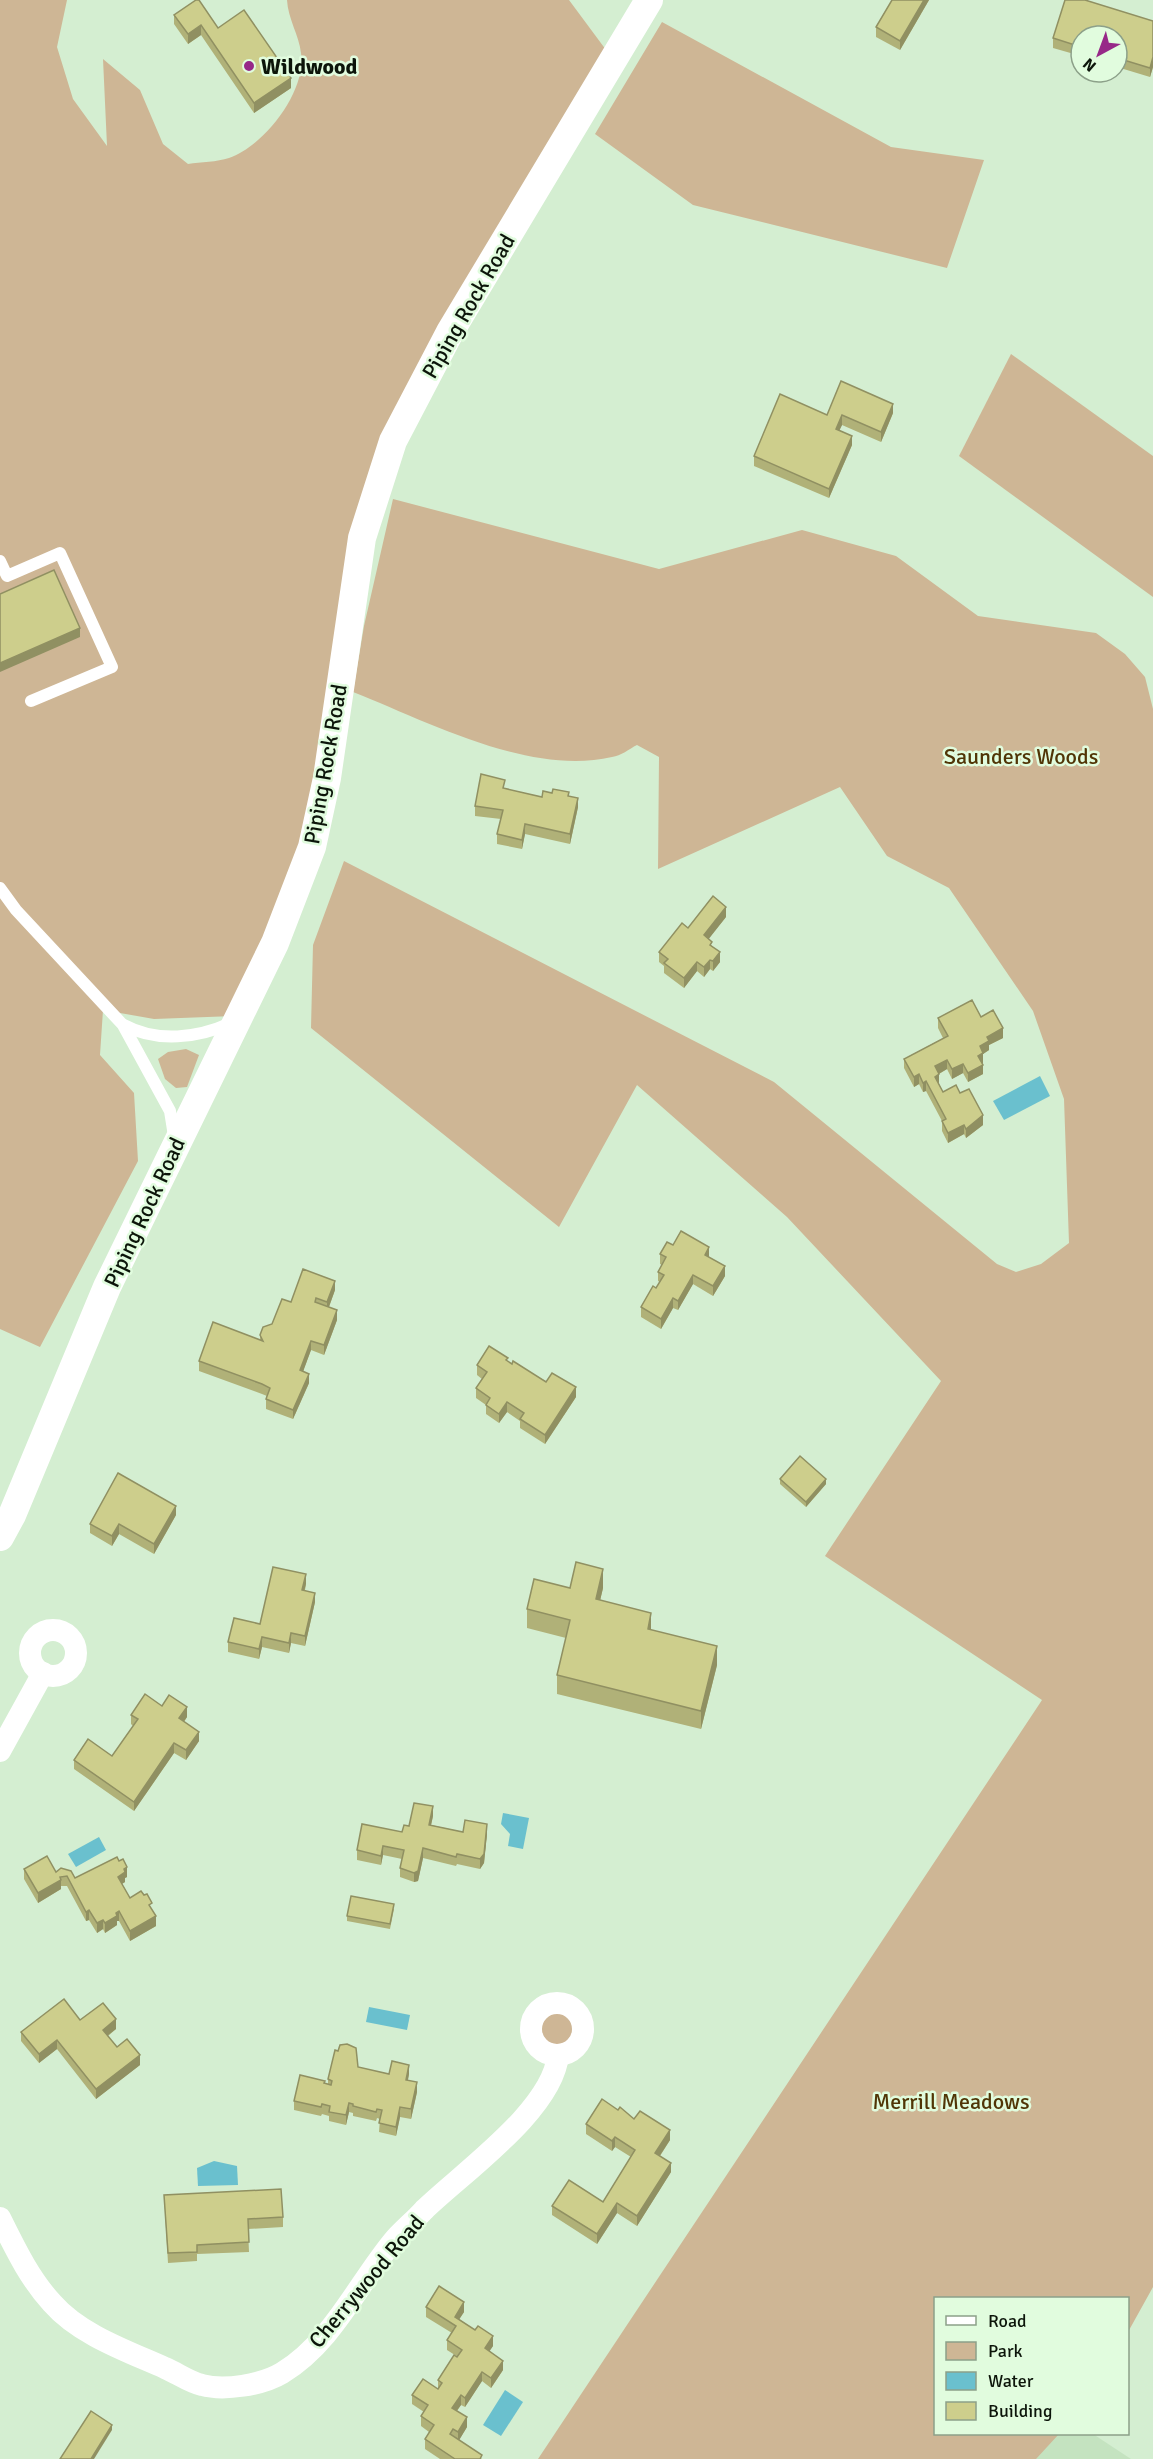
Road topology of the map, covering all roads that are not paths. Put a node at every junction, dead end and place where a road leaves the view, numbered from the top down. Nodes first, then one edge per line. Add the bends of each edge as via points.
1 (649, 0) edge
2 (0, 561) edge
3 (31, 701) dead end
4 (0, 888) edge
5 (238, 1020) junction
6 (123, 1025) junction
7 (174, 1149) junction
8 (0, 1537) edge
9 (43, 1673) dead end
10 (0, 1751) edge
11 (558, 2055) dead end
12 (0, 2218) edge

1 - 5 street, Piping Rock Road via 450,332 393,441 362,538 327,778 312,848 275,943
2 - 3 lane via 7,576 60,554 112,667
4 - 6 lane
5 - 6 lane via 196,1035 153,1036
5 - 7 street, Piping Rock Road
6 - 7 lane via 170,1111
7 - 8 street, Piping Rock Road via 108,1287
9 - 10 street
11 - 12 street, Cherrywood Road via 538,2100 502,2141 395,2239 311,2350 265,2380 202,2385 80,2325 53,2304 30,2275

